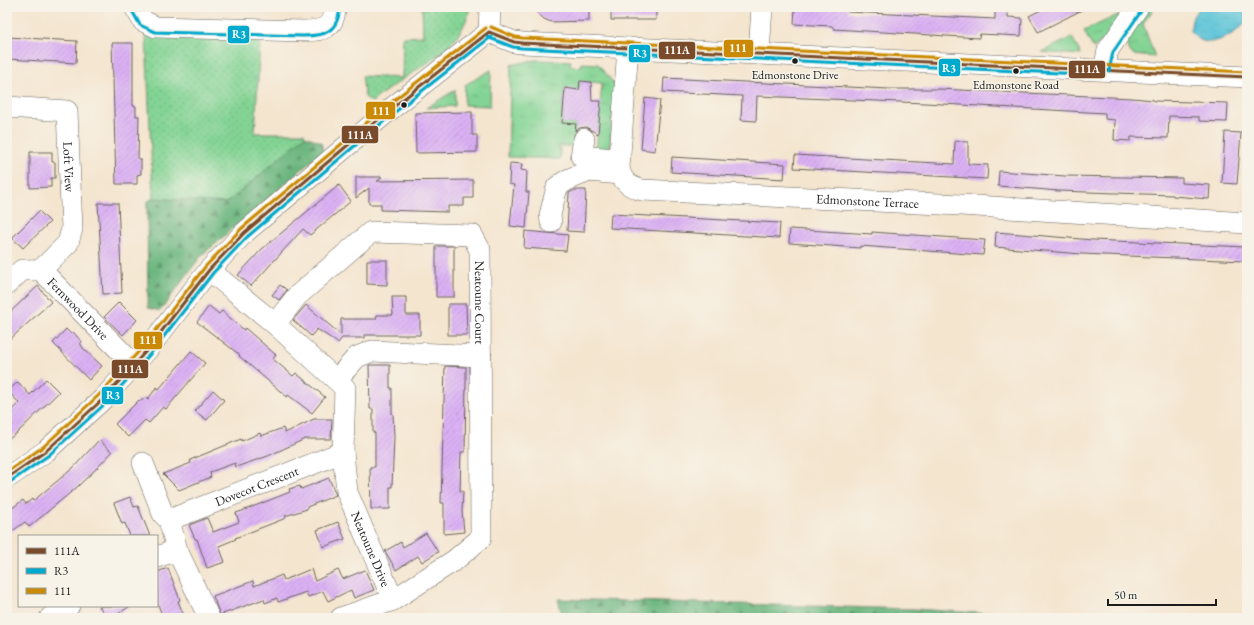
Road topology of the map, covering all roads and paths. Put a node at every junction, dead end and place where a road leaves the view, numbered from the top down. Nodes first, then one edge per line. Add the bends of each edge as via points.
1 (135, 7) edge
2 (335, 7) edge
3 (490, 7) edge
4 (762, 7) edge
5 (1138, 7) edge
6 (489, 32) junction
7 (628, 48) junction
8 (759, 54) junction
9 (1104, 70) junction
10 (1247, 78) edge
11 (7, 107) edge
12 (584, 139) dead end
13 (620, 167) junction
14 (551, 222) dead end
15 (1247, 223) edge
16 (41, 270) junction
17 (209, 270) junction
18 (10, 274) edge
19 (274, 324) junction
20 (481, 356) junction
21 (134, 365) junction
22 (337, 379) junction
23 (343, 452) junction
24 (143, 463) dead end
25 (7, 478) edge
26 (169, 520) junction
27 (177, 550) junction
28 (158, 558) edge
29 (393, 600) junction
30 (67, 607) edge
31 (50, 618) edge
32 (209, 618) edge
33 (341, 618) edge

1 - 2 street via 143,21 156,27 303,31 323,30 333,19
3 - 6 street
4 - 8 street
5 - 9 street via 1108,50
6 - 7 street via 522,43
6 - 17 street via 387,112 244,233
7 - 8 street
7 - 13 street
8 - 9 street
9 - 10 street
11 - 16 street, Loft View via 67,111 72,229 68,243
12 - 13 street via 581,156
13 - 14 street via 588,171 557,187 550,215
13 - 15 street, Edmonstone Terrace via 628,184 642,190 961,205
16 - 18 street, Fernwood Drive via 22,270
16 - 21 street, Fernwood Drive
17 - 19 street, Neatoune Drive
17 - 21 street
19 - 20 street, Neatoune Court via 297,296 371,232 472,235 480,250
19 - 22 street, Neatoune Drive
20 - 22 street, Neatoune Court via 372,351 357,357
20 - 29 street, Neatoune Drive via 482,538 455,560
21 - 25 street via 66,434
22 - 23 street, Neatoune Drive via 345,388
23 - 26 street, Dovecot Crescent
23 - 29 street, Neatoune Drive via 347,492
24 - 26 street via 163,514
26 - 27 street
27 - 28 street
27 - 32 street
29 - 33 street
30 - 31 street

